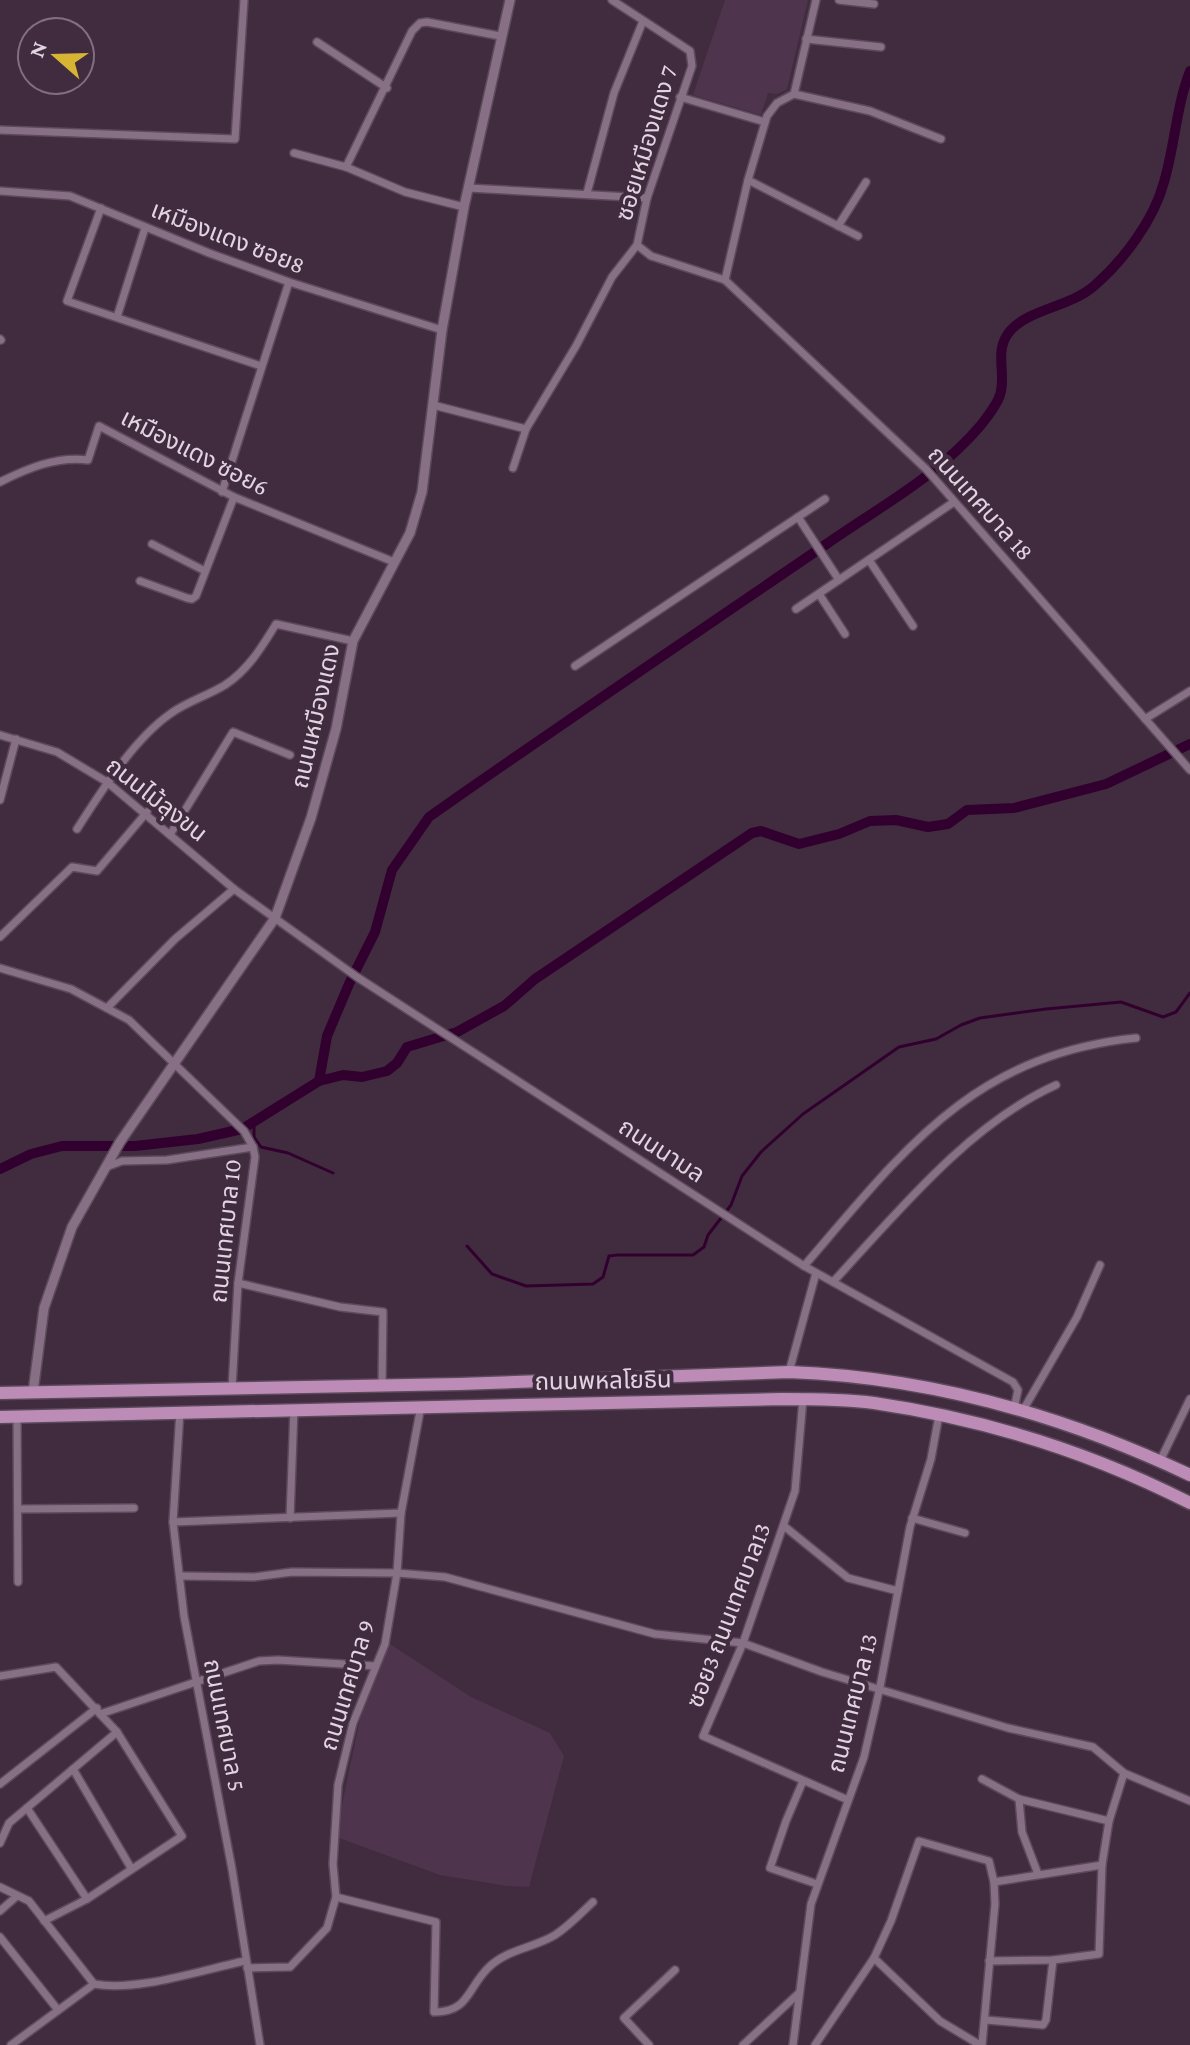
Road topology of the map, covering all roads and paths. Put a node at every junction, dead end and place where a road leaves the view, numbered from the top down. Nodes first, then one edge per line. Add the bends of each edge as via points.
1 (244, 0) edge
2 (510, 0) edge
3 (612, 0) edge
4 (816, 0) edge
5 (839, 0) edge
6 (874, 4) dead end
7 (643, 21) junction
8 (500, 36) junction
9 (806, 39) junction
10 (317, 42) dead end
11 (881, 47) dead end
12 (387, 88) junction
13 (794, 94) junction
14 (680, 97) junction
15 (765, 122) junction
16 (0, 130) edge
17 (941, 139) dead end
18 (294, 153) dead end
19 (346, 167) junction
20 (748, 180) junction
21 (866, 182) dead end
22 (468, 188) junction
23 (0, 191) edge
24 (587, 193) junction
25 (647, 198) junction
26 (464, 207) junction
27 (101, 208) junction
28 (838, 226) junction
29 (145, 228) junction
30 (858, 236) dead end
31 (637, 245) junction
32 (725, 280) junction
33 (289, 282) junction
34 (117, 317) junction
35 (442, 330) junction
36 (261, 366) junction
37 (433, 405) junction
38 (526, 429) junction
39 (513, 468) dead end
40 (0, 482) edge
41 (222, 492) junction
42 (234, 497) junction
43 (825, 499) dead end
44 (954, 502) junction
45 (798, 517) junction
46 (152, 544) dead end
47 (869, 560) junction
48 (394, 562) junction
49 (205, 571) junction
50 (839, 580) junction
51 (140, 581) dead end
52 (819, 594) junction
53 (796, 609) dead end
54 (913, 626) dead end
55 (845, 634) dead end
56 (353, 641) junction
57 (575, 666) dead end
58 (1190, 691) edge
59 (1145, 719) junction
60 (0, 735) edge
61 (16, 739) junction
62 (290, 755) dead end
63 (1190, 770) edge
64 (107, 782) junction
65 (0, 800) edge
66 (147, 812) junction
67 (77, 829) dead end
68 (171, 833) junction
69 (234, 889) junction
70 (275, 918) junction
71 (0, 937) edge
72 (0, 968) edge
73 (107, 1008) junction
74 (1136, 1038) dead end
75 (174, 1063) junction
76 (1056, 1085) dead end
77 (251, 1143) junction
78 (106, 1166) junction
79 (1100, 1265) dead end
80 (804, 1266) junction
81 (816, 1273) junction
82 (833, 1282) junction
83 (238, 1283) junction
84 (789, 1372) junction
85 (382, 1384) junction
86 (421, 1384) junction
87 (232, 1388) junction
88 (33, 1392) junction
89 (0, 1393) edge
90 (803, 1399) junction
91 (1190, 1399) edge
92 (382, 1406) junction
93 (421, 1406) junction
94 (294, 1409) junction
95 (1018, 1410) junction
96 (180, 1411) junction
97 (939, 1415) junction
98 (17, 1416) junction
99 (0, 1417) edge
100 (1160, 1461) junction
101 (1190, 1475) edge
102 (1190, 1503) edge
103 (134, 1508) dead end
104 (18, 1509) junction
105 (401, 1513) junction
106 (290, 1518) junction
107 (912, 1518) junction
108 (173, 1522) junction
109 (784, 1526) junction
110 (965, 1533) dead end
111 (397, 1573) junction
112 (180, 1576) junction
113 (18, 1582) dead end
114 (898, 1591) junction
115 (743, 1643) junction
116 (375, 1666) junction
117 (0, 1676) edge
118 (196, 1681) junction
119 (880, 1687) junction
120 (99, 1711) junction
121 (117, 1732) junction
122 (73, 1769) junction
123 (1124, 1773) junction
124 (982, 1779) dead end
125 (803, 1781) junction
126 (0, 1784) edge
127 (1019, 1799) junction
128 (848, 1800) junction
129 (1190, 1801) edge
130 (27, 1808) junction
131 (1109, 1821) junction
132 (0, 1843) edge
133 (1102, 1865) junction
134 (131, 1868) junction
135 (1038, 1874) junction
136 (994, 1882) junction
137 (817, 1884) junction
138 (0, 1887) edge
139 (17, 1896) junction
140 (336, 1897) junction
141 (87, 1899) junction
142 (593, 1902) dead end
143 (0, 1911) edge
144 (44, 1921) junction
145 (0, 1937) edge
146 (874, 1958) junction
147 (1053, 1960) junction
148 (989, 1961) junction
149 (246, 1964) junction
150 (675, 1970) dead end
151 (94, 1984) junction
152 (799, 1993) junction
153 (58, 2010) junction
154 (986, 2020) junction
155 (11, 2045) edge
156 (260, 2045) edge
157 (649, 2045) edge
158 (743, 2045) edge
159 (793, 2045) edge
160 (815, 2045) edge
161 (981, 2045) edge

1 - 16 street via 235,139
2 - 8 street, ถนนเหมืองแดง
3 - 7 street, ซอยเหมืองแดง 7
4 - 9 street
5 - 6 street
7 - 14 street, ซอยเหมืองแดง 7 via 690,51 692,66
7 - 24 street via 614,93
8 - 12 street via 420,23
8 - 22 street, ถนนเหมืองแดง
9 - 11 street
9 - 13 street
10 - 12 street
12 - 19 street
13 - 15 street via 777,103
13 - 17 street via 870,111
14 - 15 street
14 - 25 street, ซอยเหมืองแดง 7
15 - 20 street
18 - 19 street
19 - 26 street via 405,192
20 - 28 street
20 - 32 street
21 - 28 street
22 - 24 street
22 - 26 street, ถนนเหมืองแดง
23 - 27 street, เหมืองแดง ซอย8 via 54,193
24 - 25 street
25 - 31 street, ซอยเหมืองแดง 7
26 - 35 street, ถนนเหมืองแดง
27 - 29 street, เหมืองแดง ซอย8
27 - 34 street via 67,301
28 - 30 street
29 - 33 street, เหมืองแดง ซอย8
29 - 34 street
31 - 32 street, ซอยเหมืองแดง 7 via 651,256
31 - 38 street via 612,277
32 - 44 street, ถนนเทศบาล 18 via 926,469
33 - 35 street, เหมืองแดง ซอย8
33 - 36 street
34 - 36 street
35 - 37 street, ถนนเหมืองแดง
36 - 41 street
37 - 38 street
37 - 48 street, ถนนเหมืองแดง via 422,492 410,533
38 - 39 street
40 - 41 street, เหมืองแดง ซอย6 via 52,461 88,460 99,426
41 - 42 street, เหมืองแดง ซอย6
42 - 48 street, เหมืองแดง ซอย6
42 - 49 street
43 - 45 street
44 - 47 street
44 - 59 street, ถนนเทศบาล 18
45 - 50 street
45 - 57 street
46 - 49 street
47 - 50 street
47 - 54 street
48 - 56 street, ถนนเหมืองแดง
49 - 51 street via 192,599
50 - 52 street
52 - 53 street
52 - 55 street
56 - 64 street via 276,624 252,662 227,684 169,714
56 - 70 street, ถนนเหมืองแดง via 311,818
58 - 59 street
59 - 63 street, ถนนเทศบาล 18
60 - 61 street, ถนนไม้ลุงขน
61 - 64 street, ถนนไม้ลุงขน via 57,752
61 - 65 street
62 - 68 street via 233,732
64 - 66 street, ถนนไม้ลุงขน
64 - 67 street
66 - 68 street, ถนนไม้ลุงขน
66 - 71 street via 97,871 72,867
68 - 69 street, ถนนไม้ลุงขน
69 - 70 street, ถนนไม้ลุงขน
69 - 73 street
70 - 75 street, ถนนเหมืองแดง
70 - 80 street, ถนนนามล via 451,1039
72 - 73 street, ถนนเทศบาล 10 via 71,989
73 - 75 street, ถนนเทศบาล 10 via 129,1020
74 - 80 street via 1060,1052 981,1089 920,1134
75 - 77 street, ถนนเทศบาล 10
75 - 78 street, ถนนเหมืองแดง
76 - 82 street via 1024,1099 980,1133
77 - 78 street
77 - 83 street, ถนนเทศบาล 10 via 255,1157
78 - 88 street, ถนนเหมืองแดง via 57,1266 44,1308
79 - 95 street via 1077,1317
80 - 81 street, ถนนนามล
81 - 82 street, ถนนนามล
81 - 84 street
82 - 95 street, ถนนนามล via 1013,1382
83 - 85 street via 383,1312
83 - 87 street, ถนนเทศบาล 10
84 - 86 main road, ถนนพหลโยธิน
84 - 95 main road, ถนนพหลโยธิน via 913,1385
85 - 86 main road, ถนนพหลโยธิน
85 - 87 main road, ถนนพหลโยธิน
85 - 92 main road
86 - 93 main road
87 - 88 main road, ถนนพหลโยธิน
88 - 89 main road, ถนนพหลโยธิน
90 - 93 main road, ถนนพหลโยธิน
90 - 97 main road, ถนนพหลโยธิน
90 - 109 street, ซอย3 ถนนเทศบาล13 via 795,1491
91 - 100 street
92 - 93 main road, ถนนพหลโยธิน
92 - 94 main road, ถนนพหลโยธิน
93 - 105 street, ถนนเทศบาล 9
94 - 96 main road, ถนนพหลโยธิน
94 - 106 street
95 - 100 main road, ถนนพหลโยธิน
96 - 98 main road, ถนนพหลโยธิน
96 - 108 street, ถนนเทศบาล 5
97 - 102 main road, ถนนพหลโยธิน via 1075,1453
97 - 107 street, ถนนเทศบาล 13
98 - 99 main road, ถนนพหลโยธิน
98 - 104 street
100 - 101 main road, ถนนพหลโยธิน
103 - 104 street
104 - 113 street
105 - 106 street
105 - 111 street, ถนนเทศบาล 9
106 - 108 street
107 - 110 street
107 - 114 street, ถนนเทศบาล 13
108 - 112 street, ถนนเทศบาล 5
109 - 114 street via 848,1578
109 - 115 street, ซอย3 ถนนเทศบาล13
111 - 112 street
111 - 115 street via 445,1577 655,1634
111 - 116 street, ถนนเทศบาล 9 via 385,1644
112 - 118 street, ถนนเทศบาล 5
114 - 119 street, ถนนเทศบาล 13
115 - 119 street
115 - 125 street, ซอย3 ถนนเทศบาล13 via 703,1736
116 - 118 street via 259,1661
116 - 140 street, ถนนเทศบาล 9 via 353,1723 338,1785
117 - 120 street via 56,1667
118 - 120 street
118 - 149 street, ถนนเทศบาล 5
119 - 123 street via 1008,1728 1093,1747
119 - 128 street, ถนนเทศบาล 13
120 - 121 street
120 - 126 street
121 - 122 street
121 - 134 street via 182,1836
122 - 130 street
122 - 134 street
123 - 129 street
123 - 131 street
124 - 127 street
125 - 128 street, ซอย3 ถนนเทศบาล13
125 - 137 street via 770,1868
127 - 131 street
127 - 135 street via 1022,1832
128 - 137 street, ถนนเทศบาล 13
130 - 132 street via 9,1823
130 - 141 street
131 - 133 street
133 - 135 street
133 - 147 street via 1099,1954
134 - 141 street
135 - 136 street
136 - 146 street via 989,1861 919,1841
136 - 148 street
137 - 152 street, ถนนเทศบาล 13
138 - 139 street
139 - 143 street
139 - 144 street via 29,1901
140 - 142 street via 436,1922 434,2012 462,2005 489,1967 512,1951 554,1935
140 - 149 street, ถนนเทศบาล 9 via 327,1928 290,1967
141 - 144 street
144 - 151 street
145 - 153 street
146 - 160 street
146 - 161 street via 940,2021
147 - 148 street
147 - 154 street via 1043,2025
148 - 154 street
149 - 151 street, ถนนเทศบาล 9 via 134,1985
149 - 156 street, ถนนเทศบาล 5
150 - 157 street via 624,2018
151 - 153 street
152 - 158 street
152 - 159 street, ถนนเทศบาล 13
153 - 155 street
154 - 161 street

